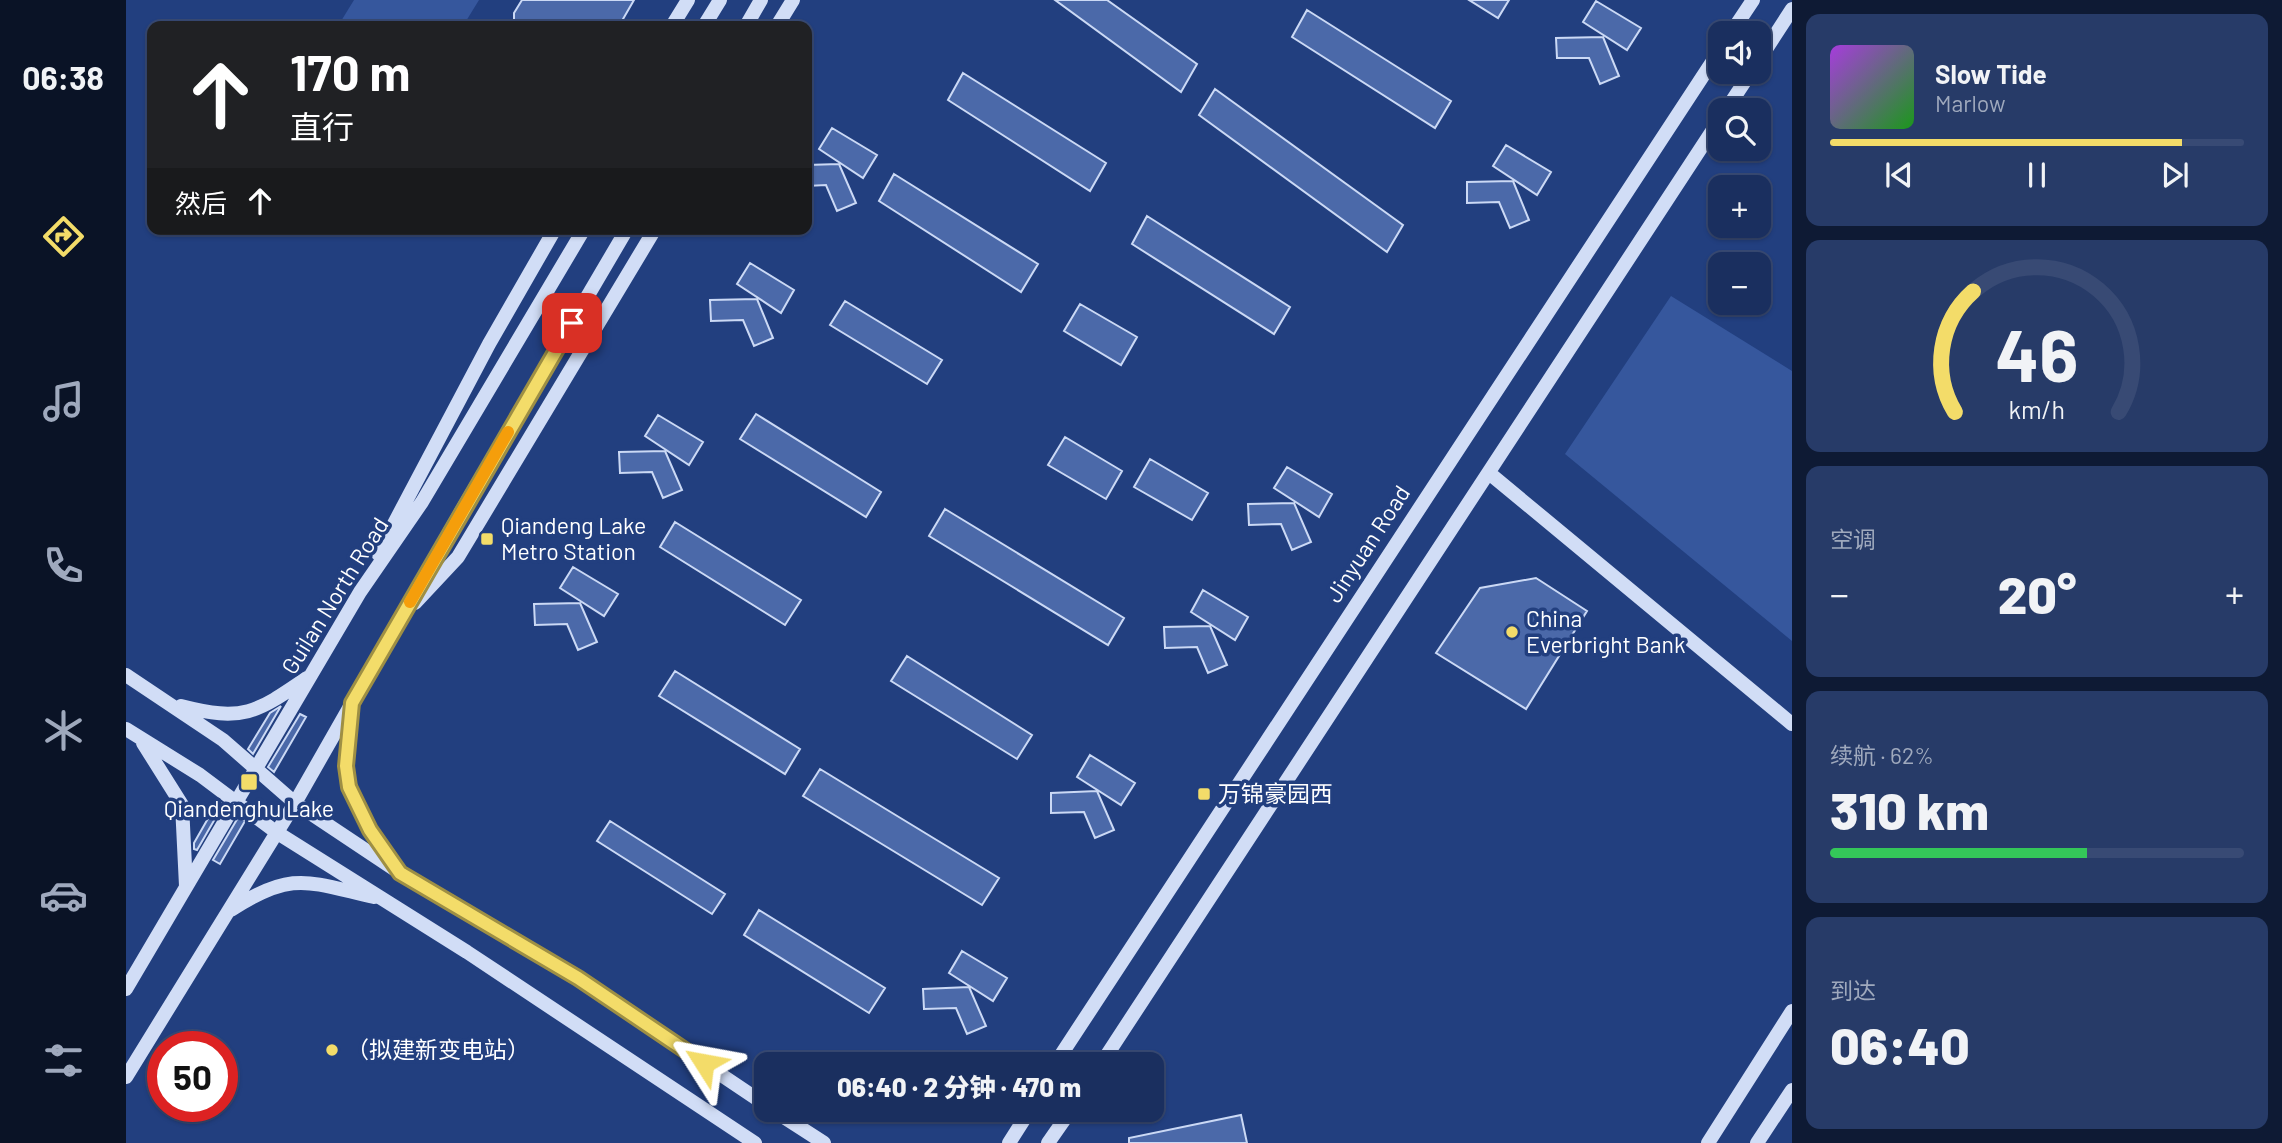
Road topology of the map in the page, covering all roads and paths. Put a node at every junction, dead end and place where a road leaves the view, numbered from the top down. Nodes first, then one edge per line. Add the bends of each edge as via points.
1 (688, 0) edge
2 (719, 0) edge
3 (761, 0) edge
4 (793, 0) edge
5 (1753, 0) edge
6 (1792, 9) edge
7 (676, 21) edge
8 (707, 21) edge
9 (749, 21) edge
10 (780, 21) edge
11 (1739, 21) edge
12 (1771, 41) edge
13 (1708, 68) edge
14 (1708, 137) edge
15 (552, 235) edge
16 (580, 235) edge
17 (624, 235) edge
18 (651, 235) edge
19 (1489, 473) junction
20 (360, 592) junction
21 (399, 620) junction
22 (126, 675) edge
23 (311, 675) junction
24 (170, 703) junction
25 (352, 703) junction
26 (1792, 724) edge
27 (126, 729) edge
28 (141, 739) junction
29 (256, 769) junction
30 (235, 802) junction
31 (295, 803) junction
32 (276, 832) junction
33 (400, 873) junction
34 (186, 886) junction
35 (386, 900) junction
36 (227, 913) junction
37 (126, 989) edge
38 (1792, 1011) edge
39 (1063, 1052) edge
40 (1109, 1052) edge
41 (128, 1077) edge
42 (1792, 1090) edge
43 (754, 1097) edge
44 (792, 1122) edge
45 (1022, 1122) edge
46 (1063, 1122) edge
47 (754, 1143) edge
48 (824, 1143) edge
49 (1009, 1143) edge
50 (1048, 1143) edge
51 (1708, 1143) edge
52 (1757, 1143) edge

1 - 7 main road
2 - 8 main road
3 - 9 main road
4 - 10 main road
5 - 11 main road
6 - 12 main road
13 - 39 main road, Jinyuan Road
14 - 19 main road
15 - 20 main road via 479,361
16 - 20 main road, Guilan North Road via 422,502
17 - 21 main road
18 - 21 main road via 458,557
19 - 26 main road
19 - 40 main road
20 - 23 main road, Guilan North Road
21 - 25 main road
22 - 24 main road
23 - 24 main road via 277,698 236,715 215,715
23 - 29 main road, Guilan North Road
24 - 29 main road
25 - 31 main road
25 - 33 main road via 346,766 349,787 370,830
27 - 28 main road
28 - 30 main road
28 - 34 main road via 182,805
29 - 30 main road, Guilan North Road
29 - 31 main road
30 - 32 main road
30 - 34 main road, Guilan North Road
31 - 32 main road
31 - 33 main road
32 - 35 main road
32 - 36 main road
33 - 43 main road via 578,978
34 - 37 main road, Guilan North Road
35 - 36 main road via 298,881 255,894
35 - 47 main road
36 - 41 main road
38 - 51 main road
42 - 52 main road
44 - 48 main road
45 - 49 main road
46 - 50 main road

